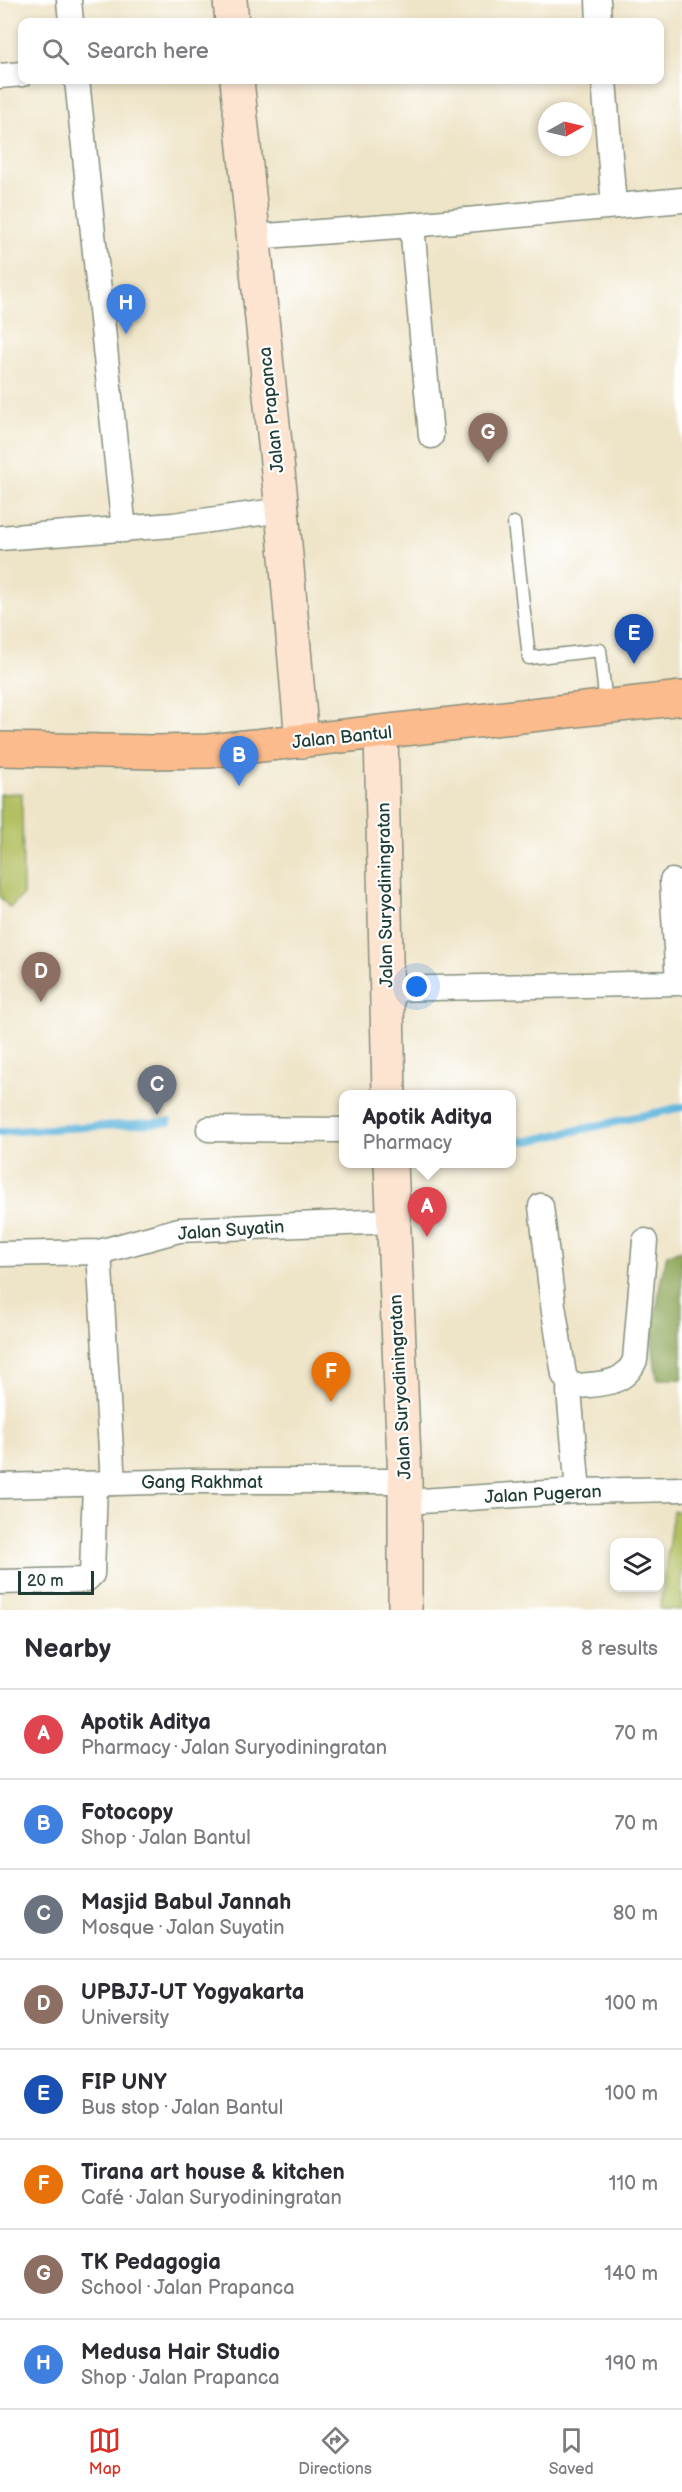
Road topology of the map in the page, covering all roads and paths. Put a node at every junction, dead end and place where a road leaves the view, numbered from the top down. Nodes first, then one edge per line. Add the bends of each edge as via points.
1 (69, 0) edge
2 (230, 0) edge
3 (598, 0) edge
4 (71, 18) edge
5 (232, 18) edge
6 (599, 18) edge
7 (18, 74) edge
8 (0, 76) edge
9 (77, 84) edge
10 (237, 84) edge
11 (604, 84) edge
12 (682, 200) edge
13 (614, 206) junction
14 (412, 225) junction
15 (253, 237) junction
16 (431, 436) dead end
17 (282, 510) junction
18 (514, 524) dead end
19 (124, 530) junction
20 (0, 538) edge
21 (682, 698) edge
22 (606, 706) junction
23 (381, 732) junction
24 (303, 741) junction
25 (0, 749) edge
26 (672, 881) dead end
27 (387, 989) junction
28 (389, 1090) edge
29 (209, 1129) dead end
30 (339, 1131) edge
31 (391, 1168) edge
32 (541, 1206) dead end
33 (392, 1221) junction
34 (645, 1241) dead end
35 (99, 1252) junction
36 (0, 1254) edge
37 (571, 1387) junction
38 (104, 1484) junction
39 (0, 1486) edge
40 (682, 1489) edge
41 (405, 1491) junction
42 (578, 1491) junction
43 (0, 1582) edge
44 (405, 1610) edge

1 - 4 street
2 - 5 street
3 - 6 street
7 - 8 street
9 - 19 street
10 - 15 street, Jalan Prapanca
11 - 13 street
12 - 13 street
13 - 14 street
14 - 15 street
14 - 16 street
15 - 17 street, Jalan Prapanca
17 - 19 street
17 - 24 street, Jalan Prapanca
18 - 22 lane via 528,658 600,650
19 - 20 street
21 - 22 main road, Jalan Bantul
22 - 23 main road, Jalan Bantul
23 - 24 main road, Jalan Bantul
23 - 27 street, Jalan Suryodiningratan
24 - 25 main road, Jalan Bantul via 209,751
26 - 27 street via 678,983
27 - 28 street, Jalan Suryodiningratan
29 - 30 street
31 - 33 street, Jalan Suryodiningratan
32 - 37 street via 564,1375
33 - 35 street, Jalan Suyatin via 179,1230
33 - 41 street, Jalan Suryodiningratan
34 - 37 street via 635,1360 630,1372 618,1381
35 - 36 street, Jalan Suyatin
35 - 38 street
37 - 42 street via 568,1400
38 - 39 street, Gang Rakhmat
38 - 41 street, Gang Rakhmat via 192,1481
38 - 43 street via 92,1574 87,1579
40 - 42 street, Jalan Pugeran
41 - 42 street, Jalan Pugeran
41 - 44 street, Jalan Suryodiningratan

